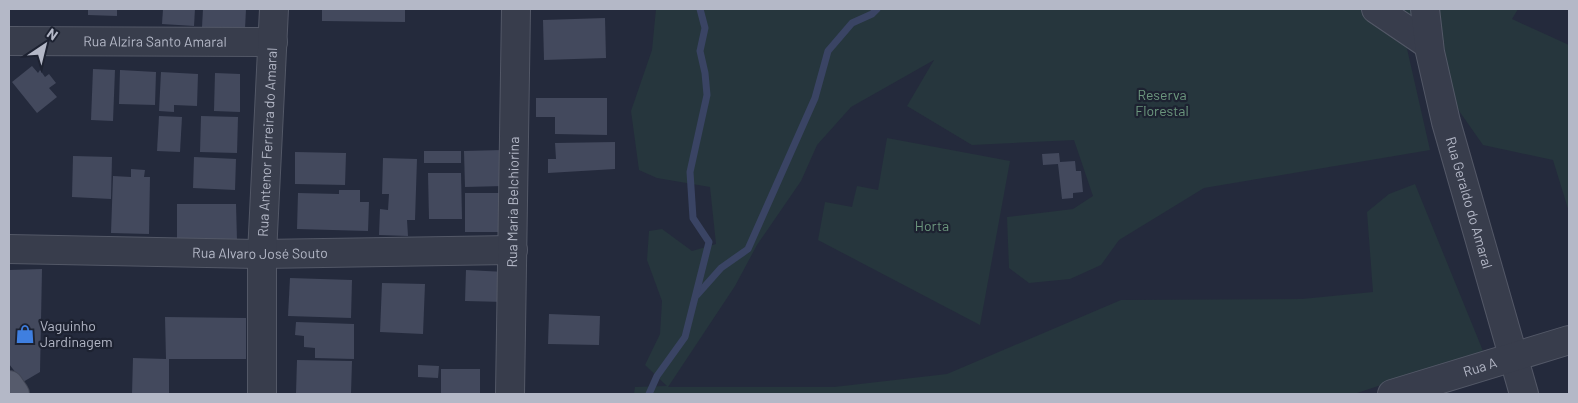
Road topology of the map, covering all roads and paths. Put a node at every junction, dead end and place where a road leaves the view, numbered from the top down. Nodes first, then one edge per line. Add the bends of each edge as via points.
1 (274, 9) edge
2 (516, 9) edge
3 (1376, 9) edge
4 (1425, 9) edge
5 (9, 41) edge
6 (273, 42) junction
7 (1429, 44) junction
8 (9, 249) edge
9 (513, 250) junction
10 (262, 254) junction
11 (1569, 340) edge
12 (1512, 357) junction
13 (9, 385) edge
14 (15, 394) edge
15 (262, 394) edge
16 (510, 394) edge
17 (1392, 394) edge
18 (1524, 394) edge

1 - 6 street, Rua Antenor Ferreira do Amaral
2 - 9 street, Rua Maria Belchiorina
3 - 7 street
4 - 7 street, Rua Geraldo do Amaral
5 - 6 street, Rua Alzira Santo Amaral
6 - 10 street, Rua Antenor Ferreira do Amaral
7 - 12 street, Rua Geraldo do Amaral via 1446,122
8 - 10 street, Rua Alvaro José Souto
9 - 10 street, Rua Alvaro José Souto
9 - 16 street, Rua Maria Belchiorina
10 - 15 street, Rua Antenor Ferreira do Amaral
11 - 12 street, Rua A
12 - 17 street, Rua A
12 - 18 street, Rua Geraldo do Amaral
13 - 14 main road

